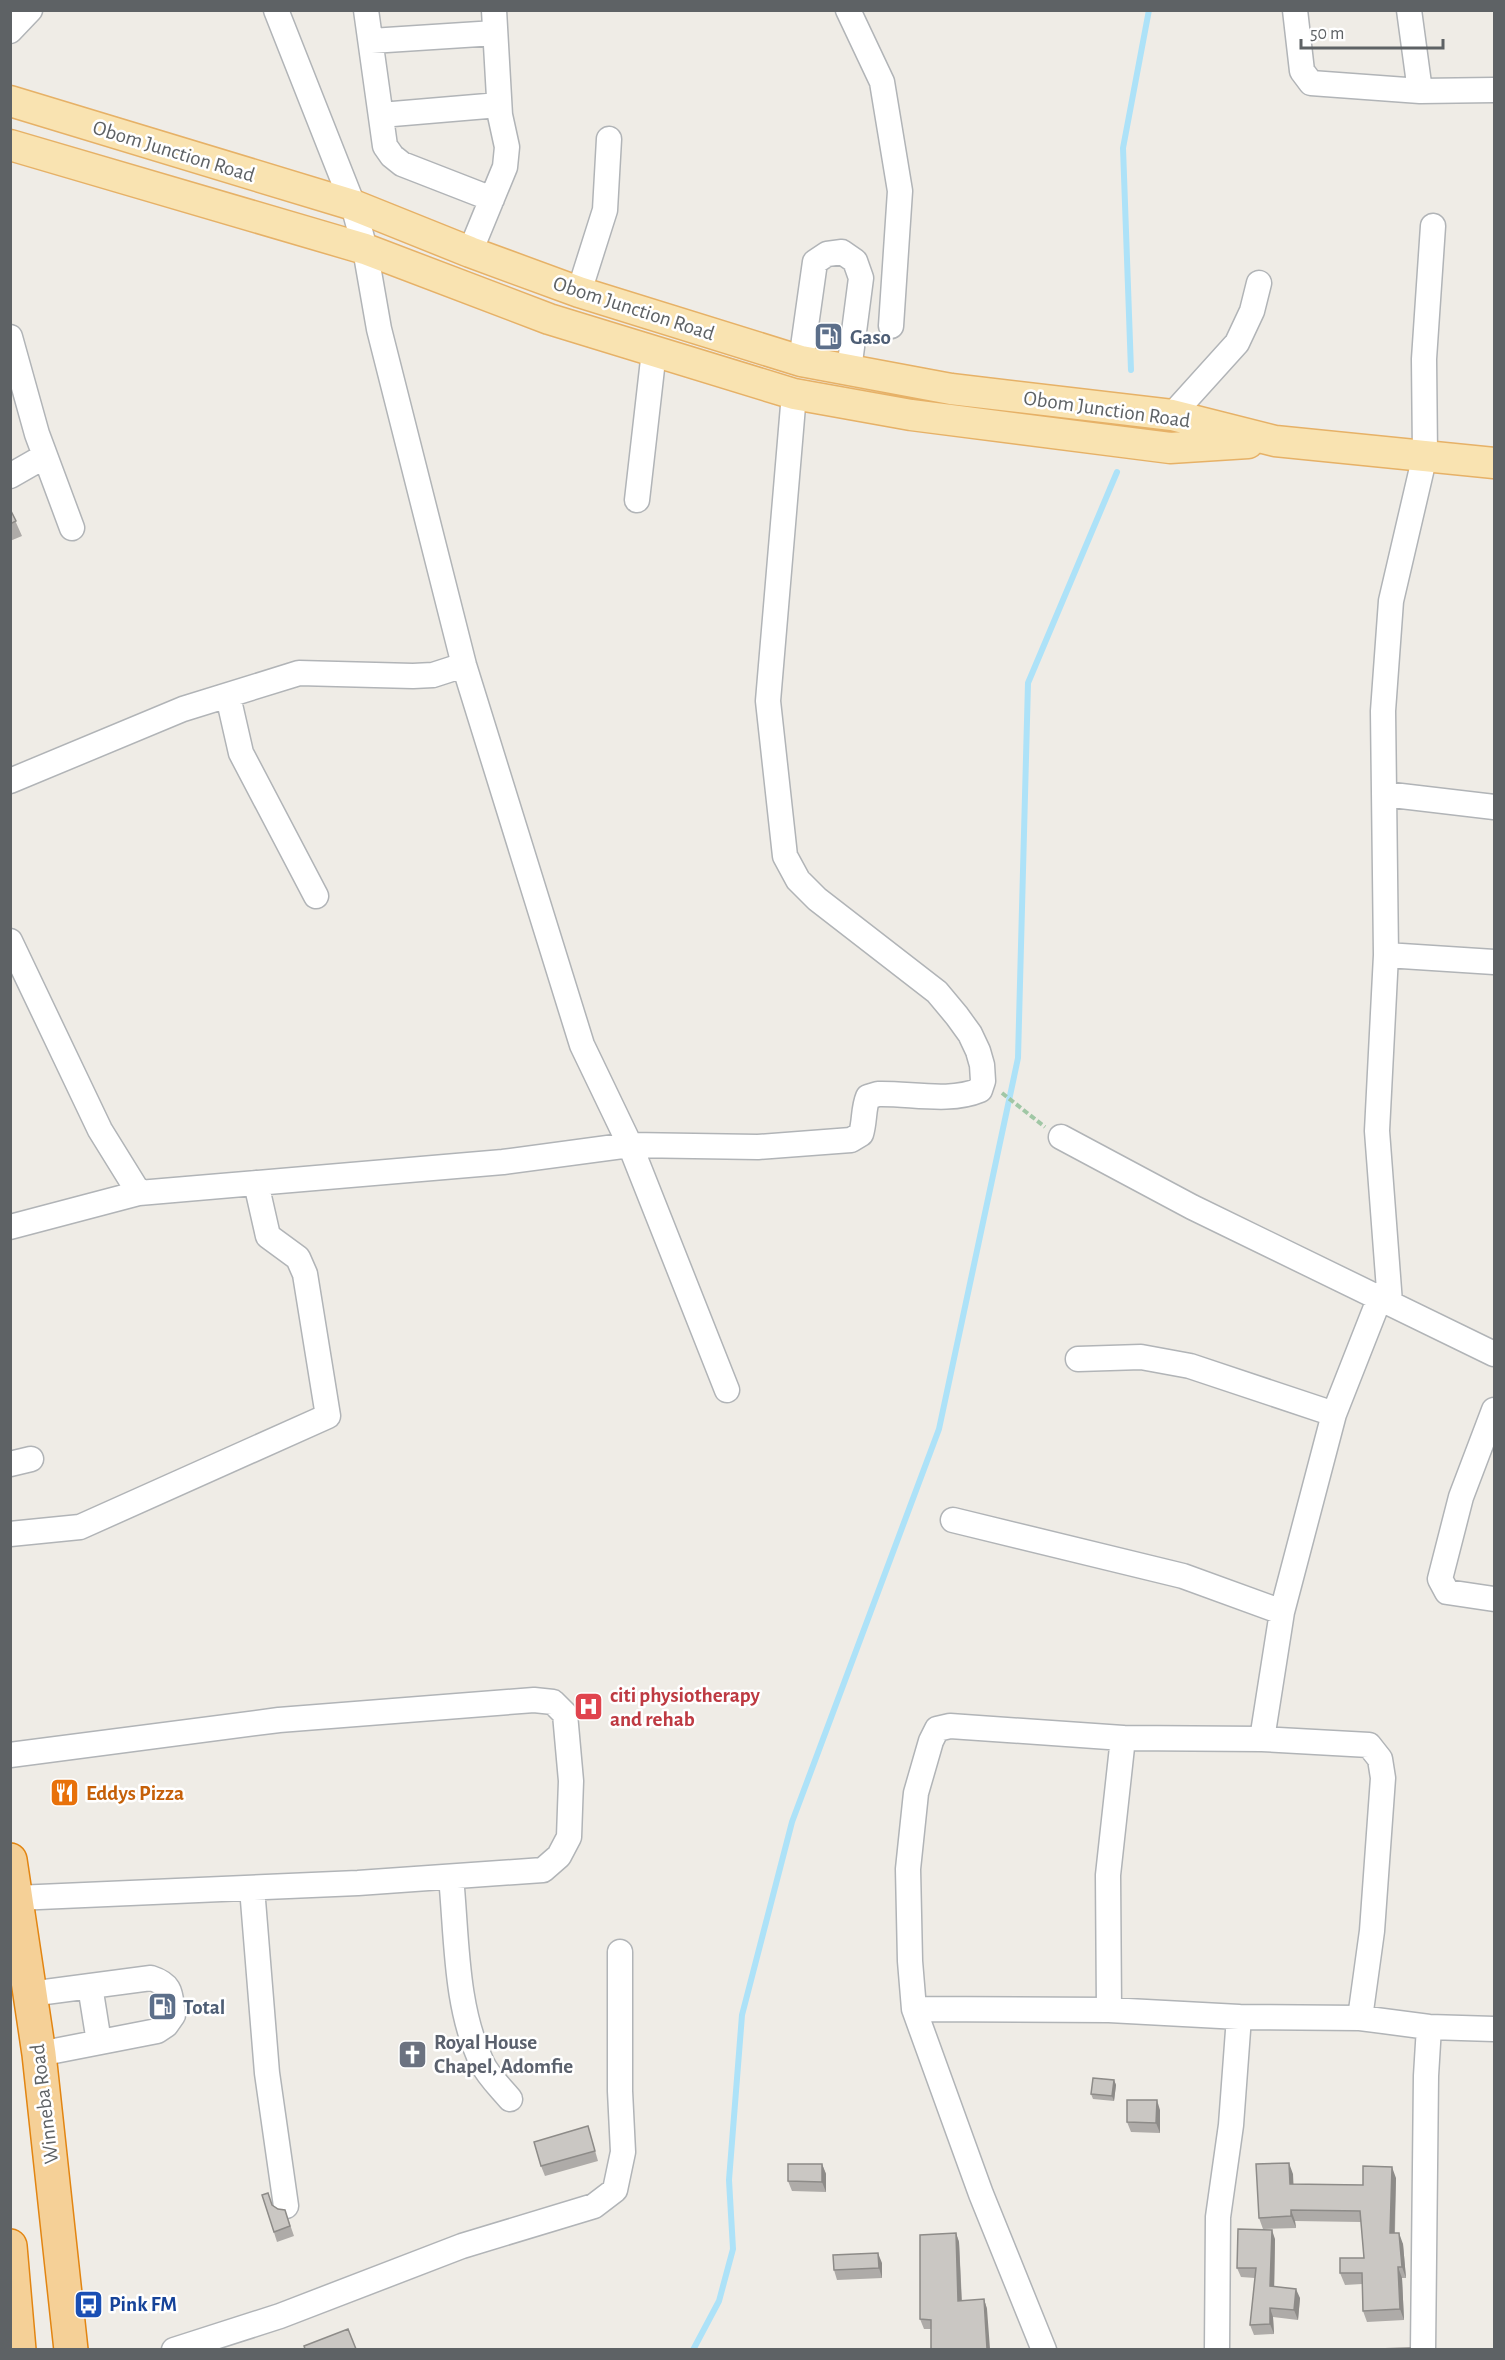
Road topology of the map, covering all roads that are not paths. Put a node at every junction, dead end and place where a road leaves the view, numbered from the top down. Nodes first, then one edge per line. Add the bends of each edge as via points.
1 (30, 10) edge
2 (283, 10) edge
3 (366, 10) edge
4 (849, 10) edge
5 (1295, 10) edge
6 (1409, 10) edge
7 (276, 11) edge
8 (494, 22) edge
9 (10, 31) edge
10 (371, 42) junction
11 (1494, 90) edge
12 (1420, 91) junction
13 (10, 101) edge
14 (499, 105) junction
15 (381, 115) junction
16 (609, 140) dead end
17 (10, 145) edge
18 (492, 199) junction
19 (352, 205) junction
20 (1433, 226) dead end
21 (365, 249) junction
22 (470, 252) junction
23 (1258, 283) dead end
24 (579, 292) junction
25 (891, 326) dead end
26 (10, 337) edge
27 (654, 351) junction
28 (801, 361) junction
29 (849, 370) junction
30 (794, 394) junction
31 (1172, 415) junction
32 (1275, 441) junction
33 (1425, 455) junction
34 (45, 456) junction
35 (1494, 463) edge
36 (10, 476) edge
37 (637, 500) dead end
38 (72, 528) dead end
39 (464, 665) junction
40 (228, 696) junction
41 (10, 781) edge
42 (1384, 794) junction
43 (1494, 807) edge
44 (316, 896) dead end
45 (10, 941) edge
46 (1386, 955) junction
47 (1494, 962) edge
48 (1061, 1137) road end
49 (630, 1145) junction
50 (256, 1183) junction
51 (139, 1193) junction
52 (10, 1227) edge
53 (1385, 1300) junction
54 (1494, 1354) edge
55 (1078, 1359) dead end
56 (727, 1390) dead end
57 (1494, 1410) edge
58 (1334, 1414) junction
59 (953, 1520) dead end
60 (10, 1534) edge
61 (1494, 1599) edge
62 (1282, 1612) junction
63 (1123, 1738) junction
64 (1262, 1739) junction
65 (10, 1755) edge
66 (10, 1860) edge
67 (451, 1877) junction
68 (252, 1888) junction
69 (16, 1898) junction
70 (620, 1952) dead end
71 (90, 1986) junction
72 (30, 1994) junction
73 (914, 2009) junction
74 (1109, 2010) junction
75 (1239, 2017) junction
76 (1360, 2018) junction
77 (1429, 2026) junction
78 (1494, 2029) edge
79 (99, 2043) junction
80 (39, 2054) junction
81 (510, 2099) dead end
82 (286, 2206) dead end
83 (10, 2246) edge
84 (20, 2349) edge
85 (71, 2349) edge
86 (174, 2349) edge
87 (1044, 2349) edge
88 (1217, 2349) edge
89 (1423, 2349) edge

1 - 9 street
2 - 7 street
3 - 10 street
4 - 25 street via 882,82 900,190
5 - 12 street via 1302,71 1311,83
6 - 12 street
7 - 19 street
8 - 10 street
8 - 14 street
10 - 15 street
11 - 12 street
13 - 19 main road, Obom Junction Road
14 - 15 street
14 - 18 street via 507,147 505,167
15 - 18 street via 385,146 402,164
16 - 24 street via 605,210
17 - 21 main road, Obom Junction Road
18 - 22 street
19 - 21 street
19 - 22 main road, Obom Junction Road
20 - 33 street via 1424,359
21 - 27 main road, Obom Junction Road via 549,318
21 - 39 street via 379,328
22 - 24 main road, Obom Junction Road
23 - 31 street via 1252,311 1237,344
24 - 28 main road, Obom Junction Road
26 - 34 street
27 - 30 main road, Obom Junction Road
27 - 37 street
28 - 29 main road, Obom Junction Road
28 - 29 street via 815,262 827,254 842,252 855,261 861,278
29 - 31 main road, Obom Junction Road via 951,389
30 - 32 main road, Obom Junction Road via 910,415 1170,448
30 - 49 street via 768,700 785,856 798,880 817,899 937,992 970,1034 982,1065 980,1090 971,1094 868,1097 861,1134 851,1140 758,1147
31 - 32 main road, Obom Junction Road
32 - 33 main road, Obom Junction Road
33 - 35 main road, Obom Junction Road
33 - 42 street via 1391,601 1383,711
34 - 36 street
34 - 38 street
39 - 40 street via 433,675 299,673
39 - 49 street via 582,1045
40 - 41 street via 183,710
40 - 44 street via 241,753
42 - 43 street
42 - 46 street
45 - 51 street via 100,1130
46 - 47 street
46 - 53 street via 1377,1131
48 - 53 street via 1192,1207
49 - 50 street via 503,1162
49 - 56 street
50 - 51 street
50 - 60 street via 268,1236 298,1258 305,1274 328,1416 80,1527
51 - 52 street
53 - 54 street
53 - 58 street
55 - 58 street via 1141,1357 1190,1366
57 - 61 street via 1461,1497 1440,1579 1447,1592
58 - 62 street
59 - 62 street via 1173,1573
62 - 64 street
63 - 64 street
63 - 73 street via 950,1726 937,1729 916,1793 908,1869
63 - 74 street via 1108,1875
64 - 76 street via 1369,1745 1380,1759 1383,1778 1372,1931
65 - 67 street via 279,1720 534,1700 553,1702 565,1714 571,1781 569,1837 558,1856 543,1870
66 - 69 highway, Winneba Road
67 - 68 street
67 - 81 street via 462,1993 470,2031 483,2064
68 - 69 street
68 - 82 street via 267,2073
69 - 72 highway, Winneba Road
70 - 86 street via 623,2152 615,2190 594,2206 462,2246 279,2316
71 - 72 street
71 - 79 street
71 - 79 street via 151,1978 164,1982 170,1991 173,2015 166,2025 157,2031
72 - 80 highway, Winneba Road
73 - 74 street
73 - 87 street via 981,2194
74 - 75 street
75 - 76 street
75 - 88 street via 1231,2125 1218,2217
76 - 77 street
77 - 78 street
77 - 89 street
79 - 80 street
80 - 85 highway, Winneba Road
83 - 84 highway

